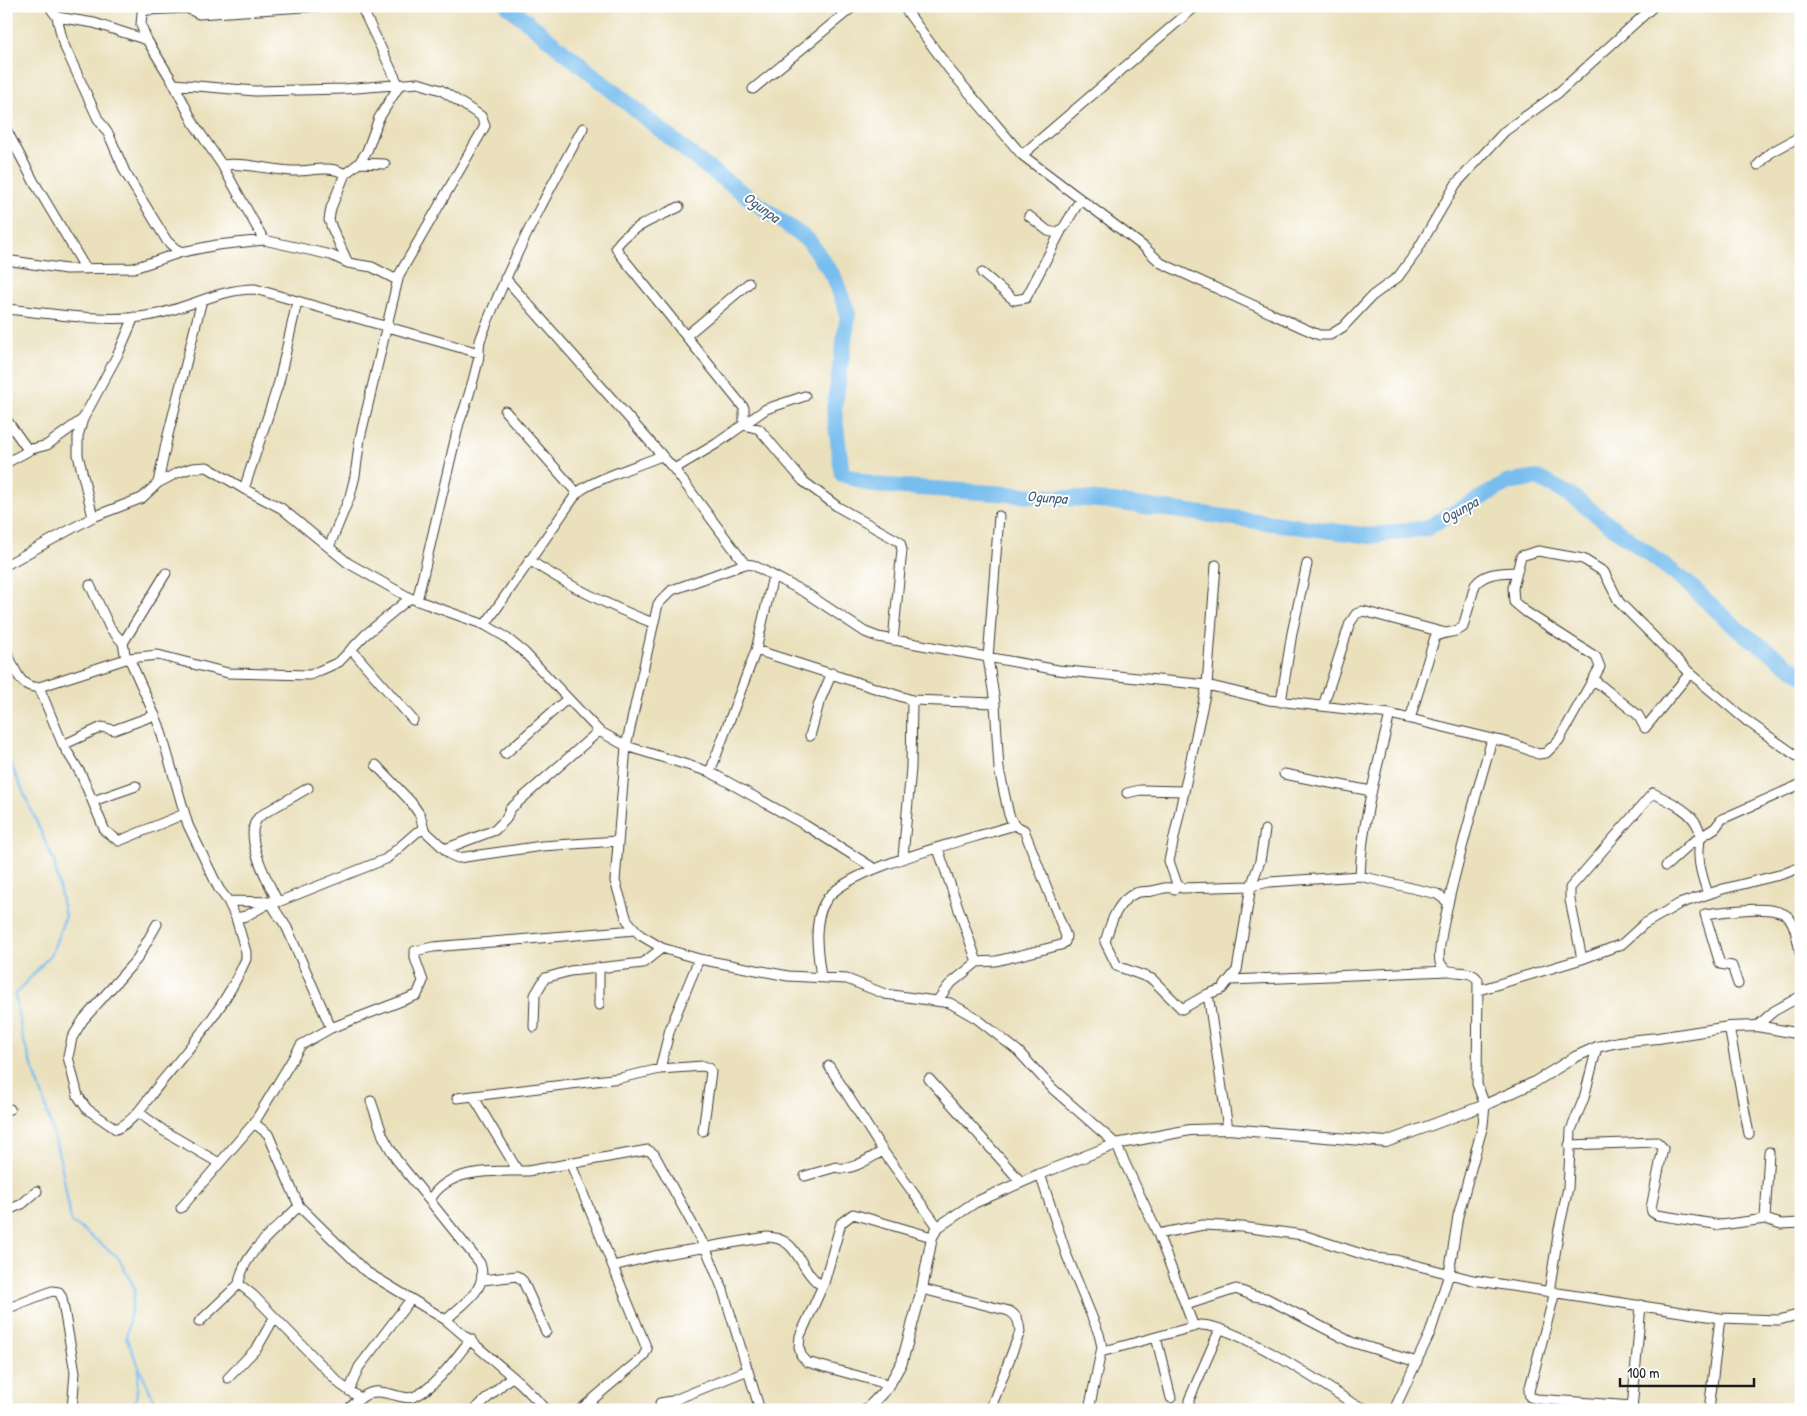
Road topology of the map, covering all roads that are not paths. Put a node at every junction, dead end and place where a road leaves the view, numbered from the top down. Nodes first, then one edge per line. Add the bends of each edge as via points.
1 (49, 6) edge
2 (318, 6) edge
3 (361, 6) edge
4 (854, 6) edge
5 (903, 6) edge
6 (1196, 6) edge
7 (1654, 6) edge
8 (57, 17) junction
9 (147, 40) junction
10 (174, 84) junction
11 (399, 86) junction
12 (753, 89) dead end
13 (583, 128) dead end
14 (6, 130) edge
15 (1801, 136) edge
16 (1022, 155) junction
17 (359, 163) junction
18 (385, 164) dead end
19 (222, 165) junction
20 (1758, 165) dead end
21 (345, 174) junction
22 (1080, 200) junction
23 (679, 207) dead end
24 (1029, 216) dead end
25 (1061, 230) junction
26 (264, 240) junction
27 (182, 252) junction
28 (6, 260) edge
29 (348, 263) junction
30 (86, 269) junction
31 (982, 273) dead end
32 (505, 278) junction
33 (397, 280) junction
34 (749, 283) dead end
35 (202, 300) junction
36 (297, 302) junction
37 (6, 309) edge
38 (134, 317) junction
39 (386, 328) junction
40 (686, 336) junction
41 (479, 353) junction
42 (805, 396) dead end
43 (505, 411) dead end
44 (6, 419) edge
45 (83, 419) junction
46 (744, 425) junction
47 (68, 430) junction
48 (78, 436) junction
49 (32, 449) junction
50 (661, 456) junction
51 (6, 463) edge
52 (674, 469) junction
53 (158, 483) junction
54 (244, 489) junction
55 (577, 493) junction
56 (999, 516) dead end
57 (93, 517) junction
58 (329, 547) junction
59 (529, 560) junction
60 (745, 564) junction
61 (1307, 564) dead end
62 (6, 565) edge
63 (1216, 565) dead end
64 (1516, 572) junction
65 (166, 574) dead end
66 (773, 576) junction
67 (90, 585) dead end
68 (413, 599) junction
69 (653, 623) junction
70 (485, 625) junction
71 (1442, 632) junction
72 (892, 640) junction
73 (123, 643) junction
74 (351, 649) junction
75 (6, 650) edge
76 (756, 650) junction
77 (128, 658) junction
78 (988, 658) junction
79 (832, 673) junction
80 (1690, 673) junction
81 (1594, 680) junction
82 (1207, 685) junction
83 (39, 687) junction
84 (567, 699) junction
85 (912, 700) junction
86 (1281, 702) junction
87 (995, 703) junction
88 (1323, 706) junction
89 (1390, 714) junction
90 (155, 715) junction
91 (1410, 719) junction
92 (413, 720) dead end
93 (600, 731) junction
94 (810, 736) dead end
95 (1492, 739) junction
96 (63, 745) junction
97 (626, 746) junction
98 (505, 754) dead end
99 (1801, 759) edge
100 (376, 765) dead end
101 (710, 772) junction
102 (1284, 774) dead end
103 (1801, 784) edge
104 (136, 786) dead end
105 (308, 788) dead end
106 (1184, 791) junction
107 (1370, 792) junction
108 (1127, 793) dead end
109 (94, 801) junction
110 (184, 814) junction
111 (1014, 825) junction
112 (424, 830) junction
113 (1265, 830) dead end
114 (1700, 836) junction
115 (618, 841) junction
116 (445, 849) junction
117 (938, 849) junction
118 (903, 857) junction
119 (1666, 866) dead end
120 (1801, 866) edge
121 (875, 869) junction
122 (1360, 876) junction
123 (1177, 884) junction
124 (1251, 886) junction
125 (1708, 894) junction
126 (228, 901) junction
127 (275, 902) junction
128 (1448, 902) junction
129 (236, 918) junction
130 (157, 924) dead end
131 (635, 930) junction
132 (662, 948) junction
133 (1801, 957) edge
134 (699, 959) junction
135 (1582, 959) junction
136 (978, 962) junction
137 (599, 968) junction
138 (1448, 971) junction
139 (822, 978) junction
140 (1230, 980) junction
141 (1738, 984) dead end
142 (1479, 990) junction
143 (1208, 994) junction
144 (1801, 996) edge
145 (938, 1001) junction
146 (599, 1005) dead end
147 (1757, 1026) junction
148 (534, 1027) dead end
149 (1729, 1027) junction
150 (331, 1028) junction
151 (1801, 1034) edge
152 (1597, 1047) junction
153 (829, 1066) dead end
154 (660, 1069) junction
155 (929, 1079) dead end
156 (473, 1096) junction
157 (457, 1098) dead end
158 (371, 1102) dead end
159 (1484, 1105) junction
160 (138, 1112) junction
161 (254, 1123) junction
162 (1228, 1129) junction
163 (703, 1131) dead end
164 (1749, 1134) dead end
165 (1116, 1144) junction
166 (1569, 1145) junction
167 (883, 1151) junction
168 (1769, 1152) dead end
169 (570, 1162) junction
170 (219, 1163) junction
171 (518, 1171) junction
172 (1040, 1174) junction
173 (805, 1176) dead end
174 (1021, 1182) junction
175 (37, 1191) dead end
176 (430, 1200) junction
177 (299, 1206) junction
178 (181, 1208) dead end
179 (6, 1211) edge
180 (1766, 1219) junction
181 (1801, 1223) edge
182 (938, 1227) junction
183 (1158, 1234) junction
184 (932, 1237) junction
185 (706, 1249) junction
186 (613, 1266) junction
187 (1449, 1274) junction
188 (483, 1280) junction
189 (824, 1283) junction
190 (239, 1284) junction
191 (922, 1289) junction
192 (1552, 1292) junction
193 (411, 1299) junction
194 (1186, 1305) junction
195 (1641, 1305) junction
196 (6, 1309) edge
197 (1801, 1314) edge
198 (274, 1318) junction
199 (1720, 1318) junction
200 (446, 1320) junction
201 (199, 1322) dead end
202 (1194, 1327) junction
203 (1220, 1329) junction
204 (546, 1332) dead end
205 (1156, 1337) junction
206 (471, 1340) junction
207 (1101, 1352) junction
208 (1417, 1362) junction
209 (748, 1370) junction
210 (512, 1376) junction
211 (228, 1378) dead end
212 (888, 1387) junction
213 (349, 1391) junction
214 (360, 1398) junction
215 (1171, 1398) dead end
216 (660, 1403) dead end
217 (1632, 1408) edge
218 (72, 1410) edge
219 (347, 1410) edge
220 (474, 1410) edge
221 (547, 1410) edge
222 (580, 1410) edge
223 (760, 1410) edge
224 (866, 1410) edge
225 (990, 1410) edge
226 (1089, 1410) edge
227 (1193, 1410) edge
228 (1369, 1410) edge
229 (1394, 1410) edge
230 (1708, 1410) edge

1 - 8 street
2 - 9 street via 199,14 187,8 147,10 142,13 141,25
3 - 11 street
4 - 12 street
5 - 16 street via 949,69
6 - 16 street
7 - 22 street via 1558,94 1505,130 1456,184 1398,277 1330,335 1319,335 1162,263 1144,246
8 - 9 street via 94,23
8 - 27 street via 63,43 125,172 167,241
9 - 10 street
10 - 11 street via 255,91
10 - 19 street via 194,124
11 - 17 street via 379,118
11 - 33 street via 418,83 441,90 480,116 484,126
13 - 32 street
14 - 30 street
15 - 20 street via 1770,153
16 - 22 street
17 - 18 street
17 - 21 street
19 - 21 street via 252,165 292,171 333,168
19 - 26 street
21 - 29 street via 329,220
22 - 25 street
23 - 40 street via 635,229 616,247
24 - 25 street via 1052,233
25 - 31 street via 1026,298 1014,300
26 - 27 street
26 - 29 street via 330,255
27 - 30 street via 134,268
28 - 30 street
29 - 33 street via 372,267
32 - 41 street via 480,341
32 - 50 street
33 - 39 street
34 - 40 street
35 - 36 street via 228,291 256,289
35 - 38 street
35 - 53 street
36 - 39 street
36 - 54 street via 279,382
37 - 38 street via 87,317
38 - 45 street
39 - 41 street
39 - 58 street via 360,438 354,483
40 - 46 street via 744,408
41 - 68 street
42 - 46 street via 766,409
43 - 55 street
44 - 49 street via 26,447
45 - 47 street
45 - 48 street
46 - 52 street
46 - 72 street via 763,432 803,481 838,507 900,542 902,550
47 - 48 street
47 - 49 street via 47,445
48 - 57 street via 78,455
49 - 51 street
50 - 52 street
50 - 55 street via 586,485
52 - 60 street
53 - 54 street via 192,468 208,467
53 - 57 street via 142,498
54 - 58 street via 281,508
55 - 59 street
56 - 78 street
57 - 62 street
58 - 68 street via 348,563
59 - 69 street via 564,583
59 - 70 street
60 - 66 street via 760,567
60 - 69 street via 672,590 658,604
61 - 86 street
63 - 82 street
64 - 71 street via 1484,576 1479,580 1463,627
64 - 80 street via 1521,556 1538,551 1589,562 1604,572 1619,602
64 - 81 street via 1514,602 1596,657 1600,667
65 - 73 street
66 - 72 street via 806,593 865,632
66 - 76 street
67 - 73 street via 110,628
68 - 70 street
68 - 74 street
69 - 97 street
70 - 84 street via 524,652
71 - 88 street via 1363,611 1356,614 1350,623
71 - 91 street via 1435,637
72 - 78 street
73 - 77 street
74 - 77 street via 339,662 310,675 228,673 158,655
74 - 92 street
75 - 83 street via 20,680 26,685
76 - 79 street
76 - 101 street
77 - 83 street
77 - 90 street
78 - 82 street via 1058,670
78 - 87 street
79 - 85 street
79 - 94 street via 819,702
80 - 81 street via 1646,728 1638,715
80 - 99 street
81 - 95 street via 1559,740 1546,753 1538,754
82 - 86 street
82 - 106 street
83 - 96 street
84 - 93 street
84 - 98 street
85 - 87 street
85 - 118 street via 911,768
86 - 88 street
87 - 111 street via 998,769
88 - 89 street
89 - 91 street
89 - 107 street
90 - 96 street via 114,730 102,727
90 - 110 street
91 - 95 street
93 - 97 street
93 - 116 street via 510,808 506,819 495,830
95 - 128 street
96 - 109 street
97 - 101 street
97 - 115 street
100 - 112 street via 411,802 420,815
101 - 121 street
102 - 107 street
103 - 114 street via 1731,815
104 - 109 street
105 - 127 street via 258,817 253,827 254,842
106 - 108 street via 1140,790
106 - 123 street via 1168,861
107 - 122 street
109 - 110 street via 105,831 118,841
110 - 126 street
111 - 117 street
111 - 136 street via 1024,830 1066,936 1065,942 996,961
112 - 116 street
112 - 127 street via 386,860
113 - 124 street via 1260,861
114 - 119 street
114 - 125 street via 1700,864
114 - 135 street via 1697,824 1683,809 1653,793 1570,888
115 - 116 street via 542,846 465,858 451,855
115 - 131 street via 615,881 627,920
117 - 118 street
117 - 136 street
118 - 121 street
120 - 125 street
121 - 139 street via 839,889 825,901 819,919 817,953
122 - 124 street
122 - 128 street via 1437,894
123 - 124 street via 1182,888
123 - 143 street via 1175,888 1165,886 1136,893 1120,905 1105,942 1117,966 1152,979 1182,1009
124 - 140 street via 1237,970
125 - 135 street via 1679,904 1644,924 1622,944
126 - 127 street
126 - 129 street
127 - 129 street
127 - 150 street via 274,911 286,928
128 - 138 street via 1439,955 1439,961
129 - 160 street via 246,952 244,964 222,1005
130 - 160 street via 137,959 83,1020 72,1038 68,1057 78,1096 87,1109 102,1121 116,1130
131 - 132 street
131 - 150 street via 415,951 414,958 423,981 417,996
132 - 134 street
132 - 137 street via 644,963
133 - 141 street via 1793,926 1789,917 1782,913 1764,909 1706,914 1720,964 1732,966
134 - 139 street via 788,976
134 - 154 street via 670,1029
135 - 142 street
136 - 145 street via 949,985
137 - 146 street
137 - 148 street via 545,978 535,995
138 - 140 street
138 - 142 street via 1475,975
139 - 145 street via 847,979 885,994
140 - 143 street via 1222,989
142 - 159 street via 1477,1084
143 - 162 street
144 - 147 street via 1774,1010
145 - 165 street via 950,1003 976,1018 1018,1052 1053,1089
147 - 149 street
147 - 151 street
149 - 152 street
149 - 164 street
150 - 161 street via 301,1045
152 - 159 street via 1533,1084
152 - 166 street
153 - 167 street
154 - 156 street via 620,1078
154 - 163 street via 709,1068
155 - 174 street
156 - 157 street
156 - 171 street
158 - 176 street via 383,1136 396,1159
159 - 162 street via 1386,1142
159 - 187 street via 1483,1125 1458,1216
160 - 170 street
161 - 170 street
161 - 177 street via 268,1134
162 - 165 street via 1190,1130
165 - 172 street
165 - 183 street
166 - 180 street via 1657,1142 1663,1148 1651,1208 1657,1215 1721,1225
166 - 192 street via 1568,1188 1559,1230
167 - 173 street via 852,1166
167 - 182 street
168 - 180 street
169 - 171 street
169 - 185 street via 648,1150 654,1154
169 - 186 street
170 - 178 street
171 - 176 street via 473,1173 451,1180 436,1190
172 - 174 street
172 - 207 street via 1067,1256 1097,1326
174 - 182 street via 974,1203
175 - 179 street via 22,1204
176 - 188 street via 480,1263
177 - 190 street via 255,1252 240,1272
177 - 193 street via 365,1272
180 - 181 street via 1781,1224
182 - 184 street
183 - 187 street via 1204,1225 1302,1235 1374,1258 1396,1260
183 - 194 street
184 - 189 street via 853,1214 841,1222
184 - 191 street
185 - 186 street
185 - 189 street via 778,1237 791,1245 812,1278
185 - 209 street via 723,1290
186 - 222 street via 647,1349 643,1357
187 - 192 street
187 - 208 street
188 - 200 street via 480,1287
188 - 204 street via 517,1276 523,1281
189 - 212 street via 800,1336 801,1355 807,1362
190 - 198 street
190 - 201 street
191 - 212 street via 907,1348
191 - 225 street via 1015,1315 1019,1322 1020,1332
192 - 195 street
192 - 217 street via 1530,1397
193 - 200 street
193 - 213 street via 358,1367
194 - 202 street
194 - 208 street via 1236,1289 1266,1298 1352,1342
195 - 199 street
195 - 217 street
196 - 218 street via 52,1291 59,1292 75,1372
197 - 199 street via 1779,1320
198 - 211 street via 257,1348
198 - 213 street
199 - 230 street
200 - 206 street
202 - 203 street via 1209,1324
202 - 205 street
203 - 227 street via 1190,1400
203 - 228 street via 1256,1345 1352,1404
205 - 207 street
205 - 215 street
206 - 210 street
206 - 214 street via 437,1379 416,1396 409,1398 378,1390
207 - 226 street
208 - 229 street
209 - 216 street
209 - 223 street
210 - 220 street
210 - 221 street
212 - 224 street
213 - 214 street
214 - 219 street

